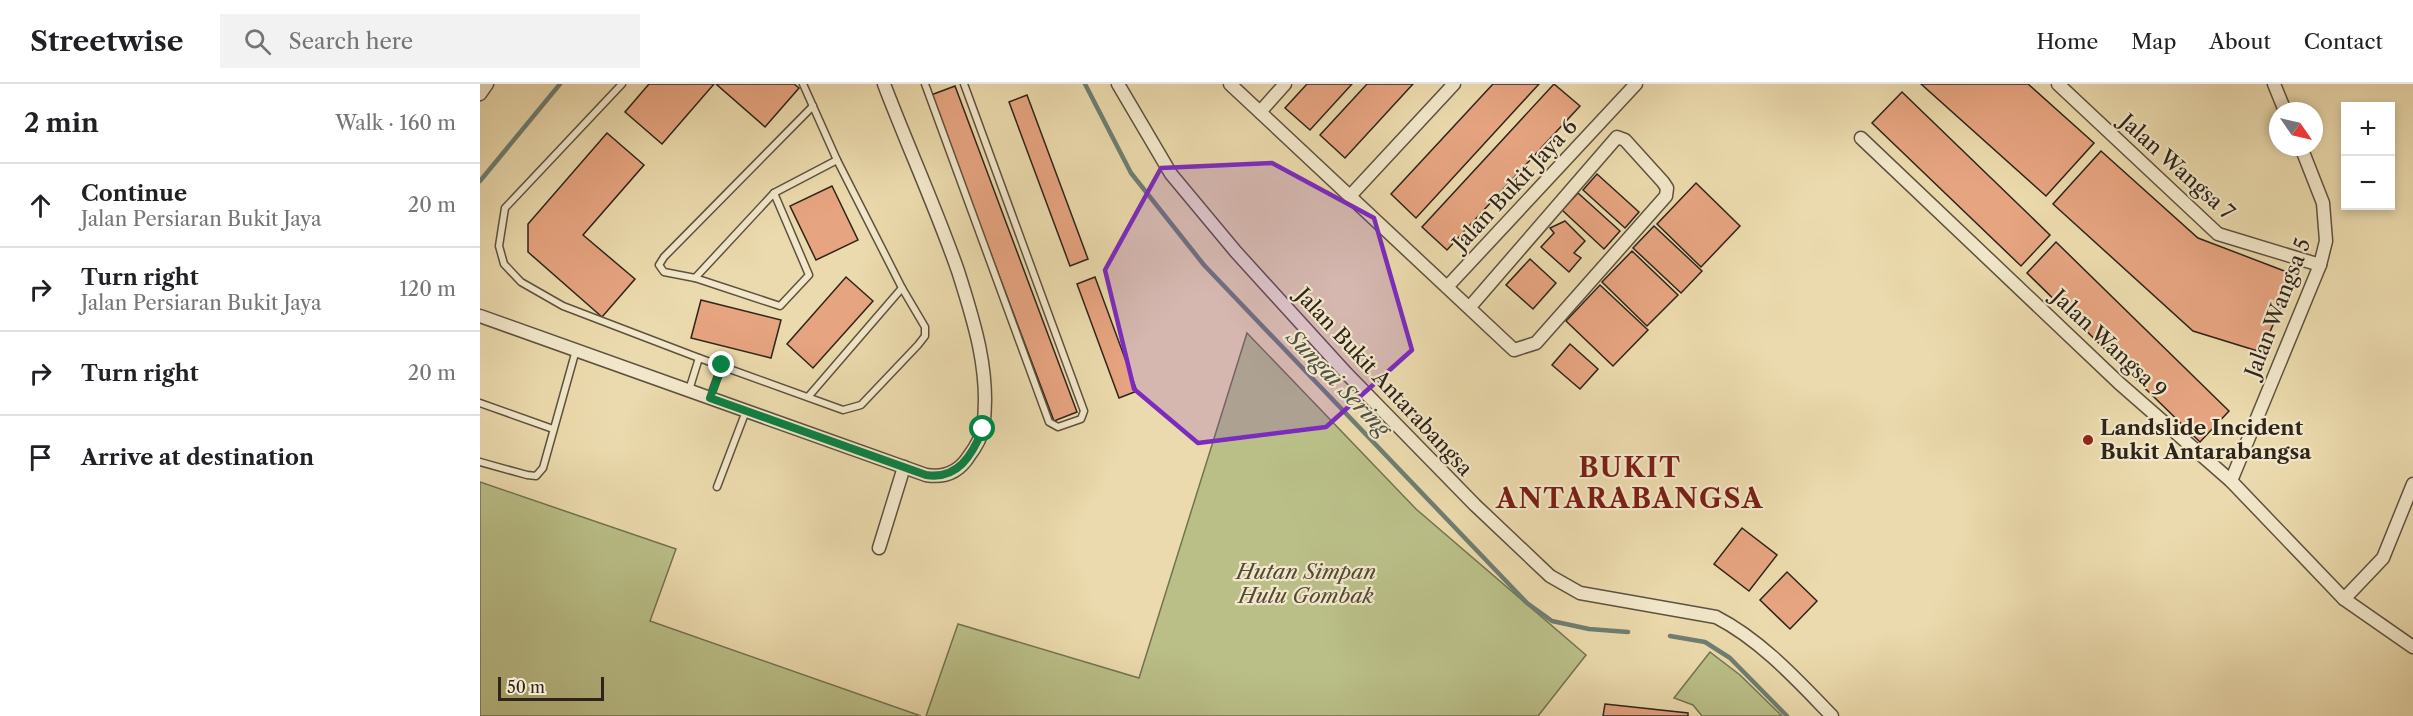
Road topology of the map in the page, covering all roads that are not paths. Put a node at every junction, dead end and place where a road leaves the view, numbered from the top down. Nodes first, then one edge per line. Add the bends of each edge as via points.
1 (487, 84) edge
2 (622, 84) edge
3 (803, 84) edge
4 (925, 84) edge
5 (964, 84) edge
6 (1118, 84) edge
7 (1230, 84) edge
8 (1285, 84) edge
9 (1454, 84) edge
10 (1636, 84) edge
11 (2058, 84) edge
12 (2274, 84) edge
13 (887, 85) edge
14 (480, 94) edge
15 (2281, 102) edge
16 (813, 106) junction
17 (1260, 112) junction
18 (1862, 138) dead end
19 (2305, 156) edge
20 (837, 160) junction
21 (774, 194) junction
22 (1350, 196) junction
23 (2319, 265) junction
24 (695, 278) junction
25 (1447, 287) junction
26 (902, 288) junction
27 (1469, 308) junction
28 (480, 316) edge
29 (576, 350) junction
30 (699, 358) junction
31 (722, 365) junction
32 (689, 390) junction
33 (808, 397) junction
34 (710, 398) junction
35 (480, 403) edge
36 (746, 411) junction
37 (553, 429) junction
38 (480, 462) edge
39 (904, 467) junction
40 (2231, 481) junction
41 (2413, 484) edge
42 (717, 487) dead end
43 (879, 548) dead end
44 (2344, 599) junction
45 (2413, 647) edge
46 (1832, 716) edge

1 - 14 street
2 - 30 lane via 505,208 499,246 504,264 521,282 563,306
3 - 16 lane
4 - 5 lane via 1049,422 1058,427 1081,419 1084,411
6 - 46 street, Jalan Bukit Antarabangsa via 1171,174 1236,252 1347,374 1475,506 1550,576 1580,593 1716,617 1737,628 1777,662
7 - 17 street
8 - 17 street
9 - 22 street
10 - 25 street, Jalan Bukit Jaya 6
11 - 23 street, Jalan Wangsa 7 via 2218,234
12 - 15 street
13 - 39 street via 975,323 984,379 983,429 967,460 944,476
16 - 20 lane
16 - 24 lane via 659,265 664,272
17 - 22 street
18 - 40 street, Jalan Wangsa 9 via 2120,383
19 - 23 street, Jalan Wangsa 5 via 2323,203 2326,241
20 - 21 lane
20 - 26 lane
21 - 24 lane
21 - 24 lane via 809,275 780,306
22 - 25 street
23 - 40 street, Jalan Wangsa 5
25 - 27 street
26 - 33 lane
26 - 33 lane via 925,327 925,336 918,345 861,405 843,410
27 - 27 street via 1617,137 1667,188 1666,196 1536,342 1514,350
28 - 29 street
29 - 32 street
29 - 37 lane
30 - 31 lane
30 - 32 lane
31 - 33 lane
31 - 34 lane
32 - 34 street
34 - 36 street
35 - 37 lane
36 - 39 street
36 - 42 lane
37 - 38 lane via 543,468 536,476
39 - 43 street
40 - 44 street, Jalan Wangsa 9
41 - 44 street via 2383,558
44 - 45 street, Jalan Wangsa 9

